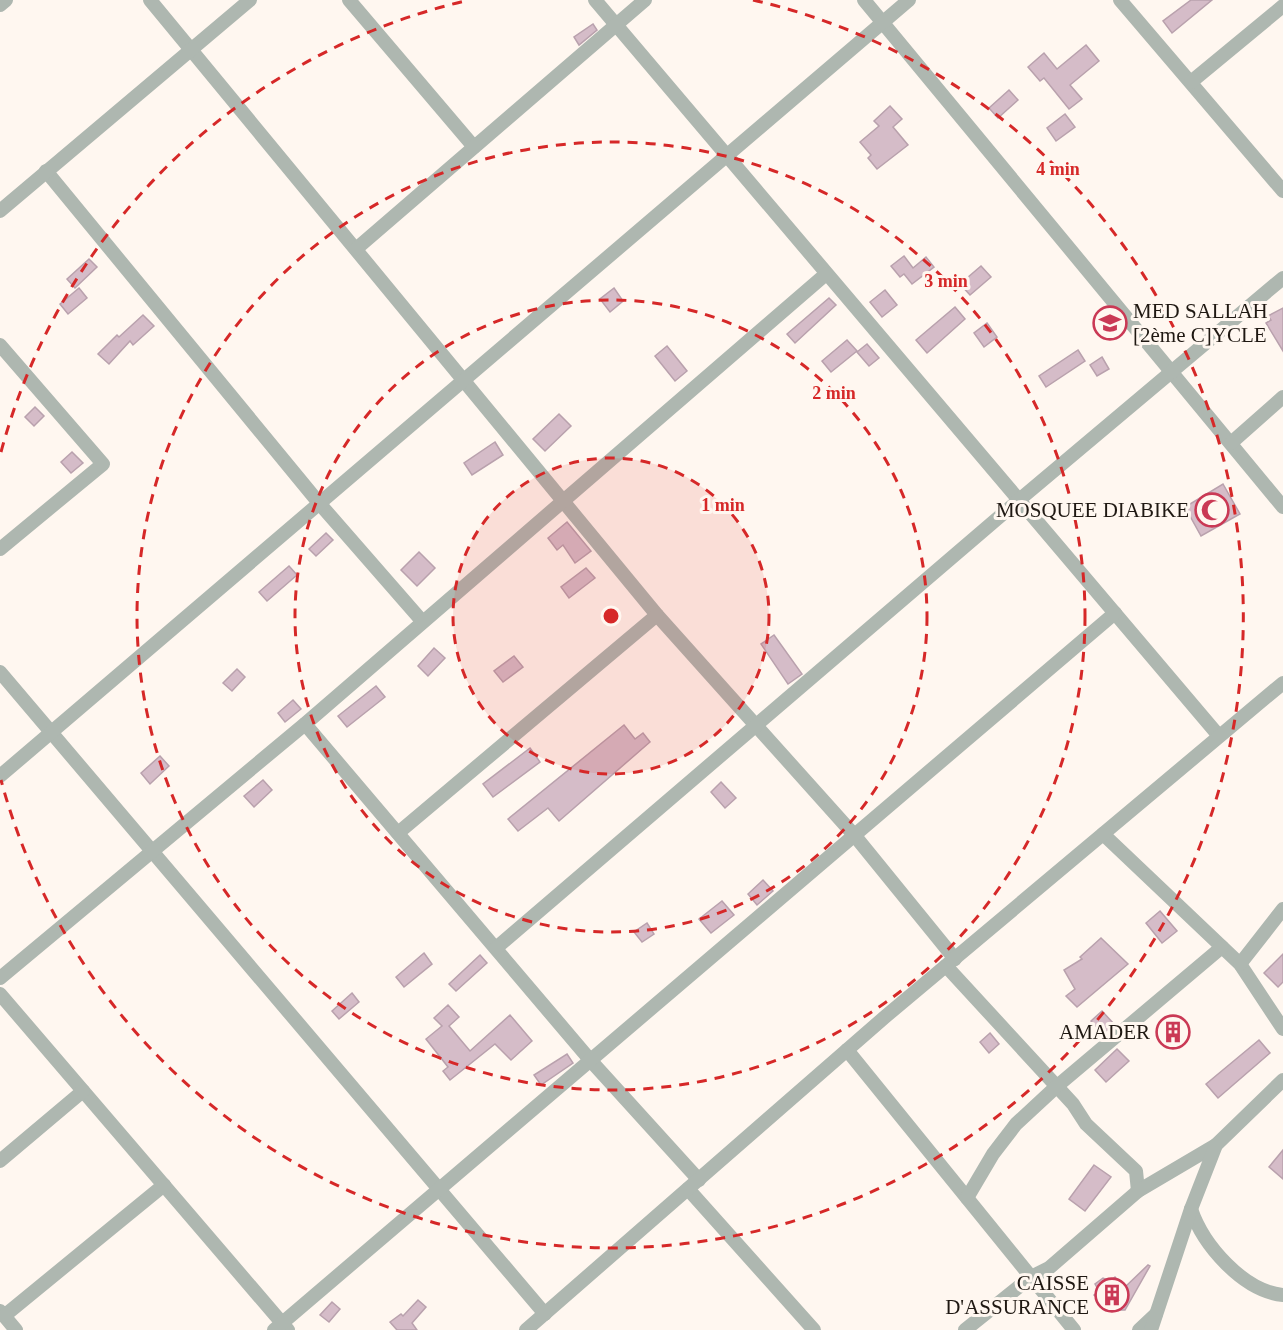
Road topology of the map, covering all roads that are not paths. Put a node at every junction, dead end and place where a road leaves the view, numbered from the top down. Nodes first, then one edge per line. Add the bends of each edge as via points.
1 (6, 0) edge
2 (150, 0) edge
3 (250, 0) edge
4 (349, 0) edge
5 (595, 0) edge
6 (645, 0) edge
7 (864, 0) edge
8 (909, 0) edge
9 (1120, 0) edge
10 (0, 5) edge
11 (1283, 6) edge
12 (884, 23) junction
13 (616, 25) junction
14 (191, 50) junction
15 (1191, 82) junction
16 (474, 147) junction
17 (726, 156) junction
18 (46, 171) junction
19 (1283, 191) edge
20 (0, 211) edge
21 (356, 249) junction
22 (826, 274) junction
23 (1283, 278) edge
24 (0, 345) edge
25 (1172, 373) junction
26 (464, 380) junction
27 (1283, 397) edge
28 (1231, 443) junction
29 (562, 500) junction
30 (1019, 500) junction
31 (319, 503) junction
32 (1283, 507) edge
33 (0, 549) edge
34 (1115, 613) junction
35 (657, 615) junction
36 (422, 621) junction
37 (0, 672) edge
38 (1283, 683) edge
39 (305, 724) junction
40 (754, 726) junction
41 (52, 731) junction
42 (1220, 736) junction
43 (0, 776) edge
44 (398, 833) junction
45 (1103, 834) junction
46 (855, 836) junction
47 (152, 849) junction
48 (1283, 909) edge
49 (1222, 946) junction
50 (496, 948) junction
51 (951, 962) junction
52 (1240, 964) junction
53 (0, 978) edge
54 (0, 994) edge
55 (1283, 1029) edge
56 (847, 1050) junction
57 (591, 1060) junction
58 (1283, 1080) edge
59 (1056, 1087) junction
60 (83, 1091) junction
61 (1216, 1145) junction
62 (0, 1161) edge
63 (699, 1180) junction
64 (164, 1185) junction
65 (688, 1189) junction
66 (440, 1190) junction
67 (1138, 1191) junction
68 (967, 1198) junction
69 (1191, 1209) junction
70 (1031, 1277) junction
71 (1283, 1295) edge
72 (1159, 1310) junction
73 (2, 1314) edge
74 (545, 1314) junction
75 (282, 1328) edge
76 (16, 1330) edge
77 (526, 1330) edge
78 (814, 1330) edge
79 (965, 1330) edge
80 (1074, 1330) edge
81 (1139, 1330) edge
82 (1151, 1330) edge

1 - 10 street
2 - 14 street
3 - 14 street
4 - 16 street
5 - 13 street
6 - 13 street
7 - 12 street
8 - 12 street
9 - 15 street
11 - 15 street
12 - 17 street
12 - 25 street
13 - 16 street
13 - 17 street
14 - 18 street
14 - 21 street
15 - 19 street
16 - 21 street
17 - 22 street
17 - 26 street
18 - 20 street
18 - 31 street
21 - 26 street
22 - 29 street
22 - 30 street
23 - 25 street
24 - 33 street via 103,464
25 - 28 street
25 - 30 street
26 - 29 street
26 - 31 street
27 - 28 street
28 - 32 street
29 - 35 street
29 - 36 street
30 - 34 street
30 - 40 street
31 - 36 street
31 - 41 street
34 - 42 street
34 - 46 street
35 - 40 street
35 - 44 street
36 - 39 street
37 - 41 street
38 - 42 street
39 - 44 street
39 - 47 street
40 - 46 street
40 - 50 street
41 - 43 street
41 - 47 street
42 - 45 street
44 - 50 street
45 - 49 street
45 - 51 street
46 - 51 street
46 - 57 street
47 - 53 street
47 - 66 street
48 - 52 street
49 - 52 street
49 - 59 street
50 - 57 street
51 - 56 street
51 - 59 street
52 - 55 street
54 - 60 street
56 - 63 street
56 - 68 street
57 - 63 street
57 - 66 street
58 - 61 street
59 - 67 street via 1086,1124 1136,1171
59 - 68 street via 1016,1124
60 - 62 street
60 - 64 street
61 - 67 street
61 - 69 street
63 - 65 street
64 - 73 street
64 - 75 street
65 - 74 street
65 - 78 street
66 - 74 street
66 - 75 street
67 - 70 street via 1049,1268
68 - 70 street
69 - 71 street via 1209,1245 1253,1287
69 - 72 street
70 - 79 street
70 - 80 street
72 - 81 street
72 - 82 street
73 - 76 street
74 - 77 street

